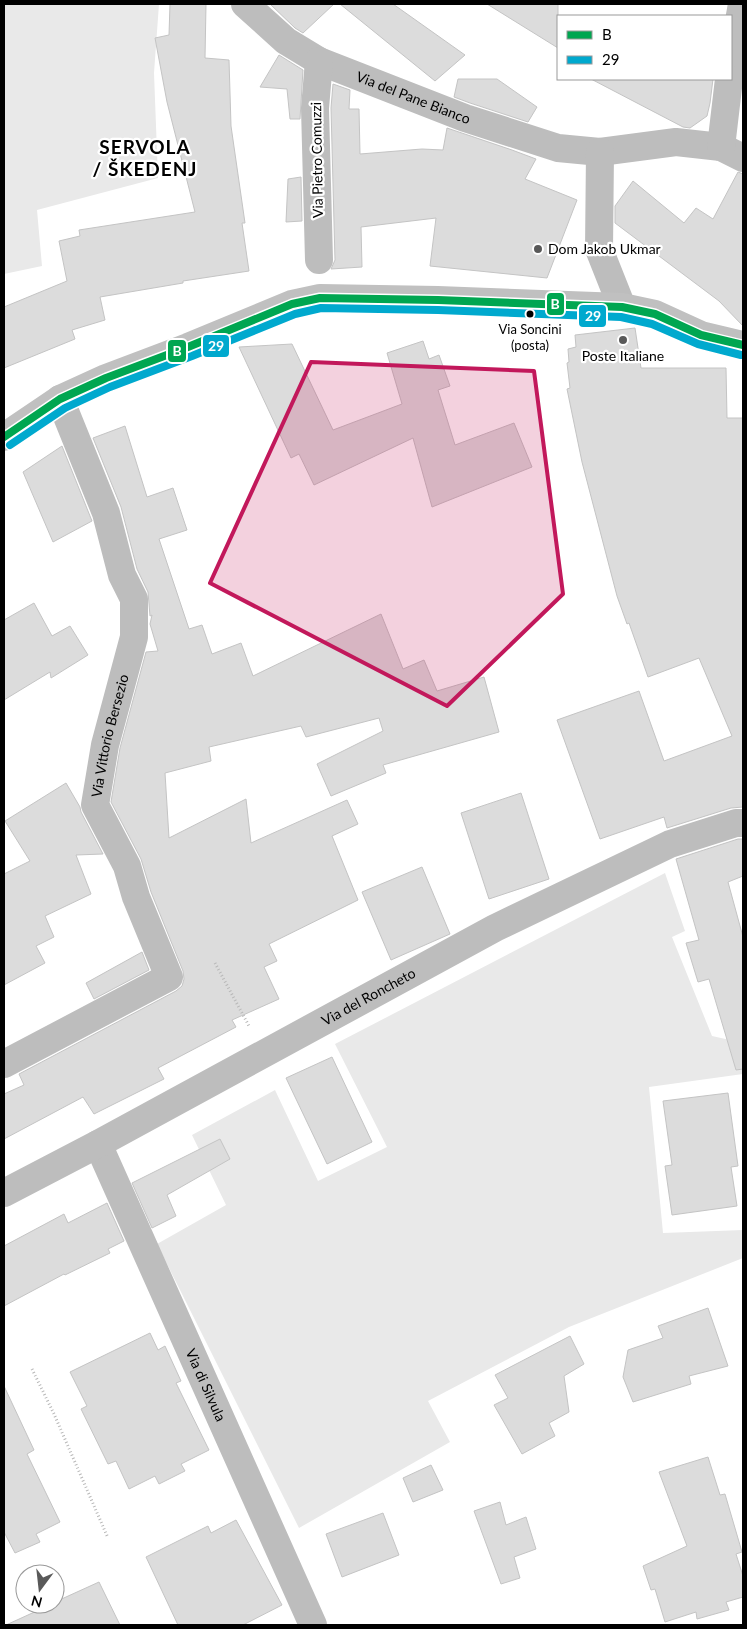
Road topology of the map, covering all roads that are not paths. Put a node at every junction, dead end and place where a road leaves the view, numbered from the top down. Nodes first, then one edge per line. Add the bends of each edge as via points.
1 (245, 4) edge
2 (742, 4) edge
3 (732, 60) edge
4 (319, 61) junction
5 (729, 80) edge
6 (600, 152) junction
7 (732, 152) edge
8 (319, 260) dead end
9 (622, 307) junction
10 (743, 345) edge
11 (60, 399) junction
12 (4, 436) edge
13 (743, 823) edge
14 (4, 1064) edge
15 (98, 1144) junction
16 (4, 1193) edge
17 (313, 1625) edge

1 - 4 street, Via del Pane Bianco via 286,41
2 - 3 street
4 - 6 street, Via del Pane Bianco via 465,118 558,148
4 - 8 street, Via Pietro Comuzzi via 315,108
5 - 7 street, Via del Pane Bianco
6 - 7 street, Via del Pane Bianco via 676,142
6 - 9 street via 599,249
9 - 10 street via 655,314 701,335
9 - 11 street via 320,298 292,304
11 - 12 street
11 - 14 street, Via Vittorio Bersezio via 106,513 122,574 134,599 134,637 106,745 95,804 127,866 136,897 169,977
13 - 15 street, Via del Roncheto via 670,844 504,924
15 - 16 street, Via del Roncheto
15 - 17 street, Via di Silvula

